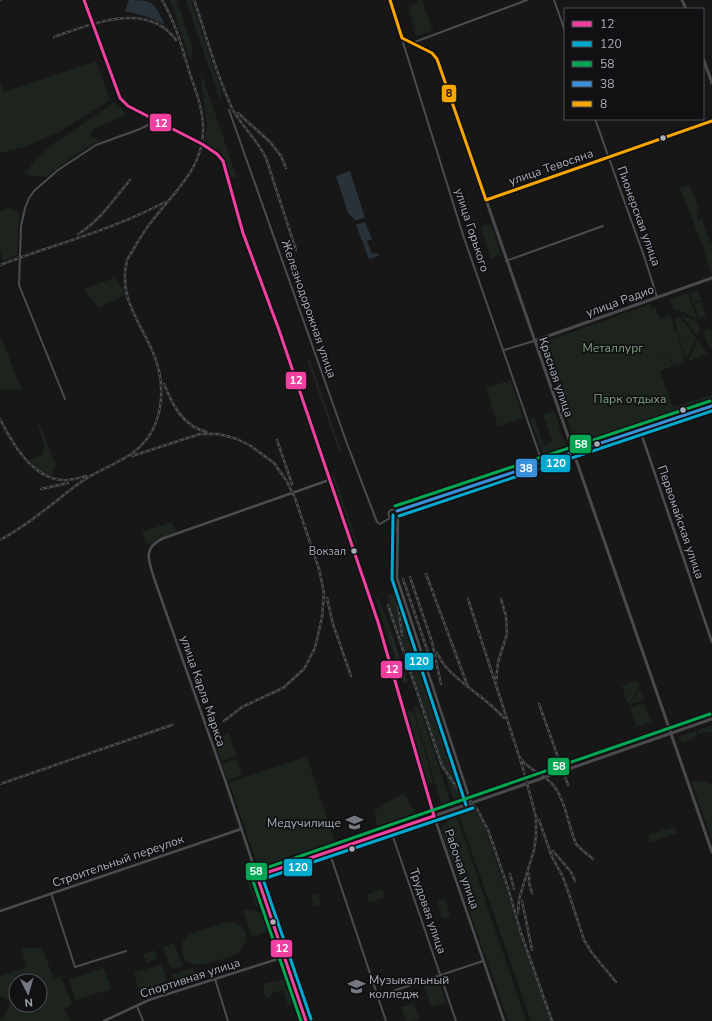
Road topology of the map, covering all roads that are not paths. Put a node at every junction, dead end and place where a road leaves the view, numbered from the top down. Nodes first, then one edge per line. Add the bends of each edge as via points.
1 (84, 0) edge
2 (390, 0) edge
3 (527, 0) edge
4 (554, 0) edge
5 (564, 28) edge
6 (402, 38) junction
7 (411, 43) junction
8 (704, 61) edge
9 (712, 83) edge
10 (230, 110) dead end
11 (152, 119) junction
12 (595, 120) edge
13 (712, 121) edge
14 (608, 157) junction
15 (486, 200) junction
16 (603, 226) dead end
17 (506, 261) junction
18 (712, 278) edge
19 (657, 298) junction
20 (534, 341) junction
21 (504, 350) junction
22 (65, 399) dead end
23 (712, 406) edge
24 (640, 430) junction
25 (573, 453) junction
26 (543, 463) junction
27 (329, 480) junction
28 (397, 513) junction
29 (391, 518) junction
30 (398, 532) junction
31 (710, 632) edge
32 (712, 642) edge
33 (712, 719) edge
34 (671, 734) junction
35 (471, 803) junction
36 (434, 816) junction
37 (241, 829) junction
38 (390, 830) junction
39 (329, 851) junction
40 (712, 852) edge
41 (257, 876) junction
42 (51, 893) junction
43 (0, 911) edge
44 (126, 951) dead end
45 (284, 958) junction
46 (484, 960) junction
47 (440, 975) junction
48 (215, 979) junction
49 (378, 996) junction
50 (137, 1006) junction
51 (104, 1021) edge
52 (142, 1021) edge
53 (228, 1021) edge
54 (306, 1021) edge
55 (386, 1021) edge
56 (456, 1021) edge
57 (504, 1021) edge

1 - 11 street, Рабочая улица via 120,98 128,106
2 - 6 main road, улица Горького
3 - 7 street
4 - 5 street
6 - 7 main road, Красная улица
6 - 21 street, улица Горького via 467,244
7 - 15 main road, Красная улица via 432,53 437,59
8 - 9 main road
10 - 29 street, Железнодорожная улица via 373,513 378,524
11 - 22 street via 148,125 140,129 96,145 58,170 34,191 25,208 21,226 19,285
11 - 27 street, Рабочая улица via 202,144 223,161 243,233 282,338
12 - 14 street, Пионерская улица
13 - 14 main road, улица Тевосяна
14 - 15 main road, улица Тевосяна
14 - 19 street, Пионерская улица
15 - 17 main road, Красная улица
16 - 17 street
17 - 20 main road, Красная улица
18 - 19 main road, улица Радио
19 - 20 main road, улица Радио
20 - 21 street
20 - 25 main road, Красная улица
21 - 26 street, улица Горького
23 - 24 main road
24 - 25 main road
24 - 31 street, Первомайская улица
25 - 26 main road
25 - 34 main road, Красная улица
26 - 28 main road
27 - 36 street, Рабочая улица via 378,622
27 - 37 street, улица Карла Маркса via 164,538 152,545 148,554 155,582
28 - 29 street via 395,518
28 - 29 street via 394,510 390,511
28 - 30 street
29 - 30 street
30 - 35 street via 396,578
31 - 32 street, Первомайская улица
33 - 34 main road
34 - 35 main road
34 - 40 main road, Красная улица
35 - 36 main road
36 - 38 main road
36 - 46 street, Рабочая улица
37 - 41 street, улица Карла Маркса
37 - 42 street, Строительный переулок
38 - 39 main road
38 - 47 street, Трудовая улица
39 - 41 main road
39 - 49 street
41 - 45 main road, улица Карла Маркса
42 - 43 street, Строительный переулок
42 - 44 street via 75,967
45 - 48 street, Спортивная улица
45 - 54 main road, улица Карла Маркса
46 - 47 street
46 - 57 street, Рабочая улица
47 - 49 street
47 - 56 street, Трудовая улица
48 - 50 street, Спортивная улица
48 - 53 street
49 - 55 street
50 - 51 street, Спортивная улица
50 - 52 street

